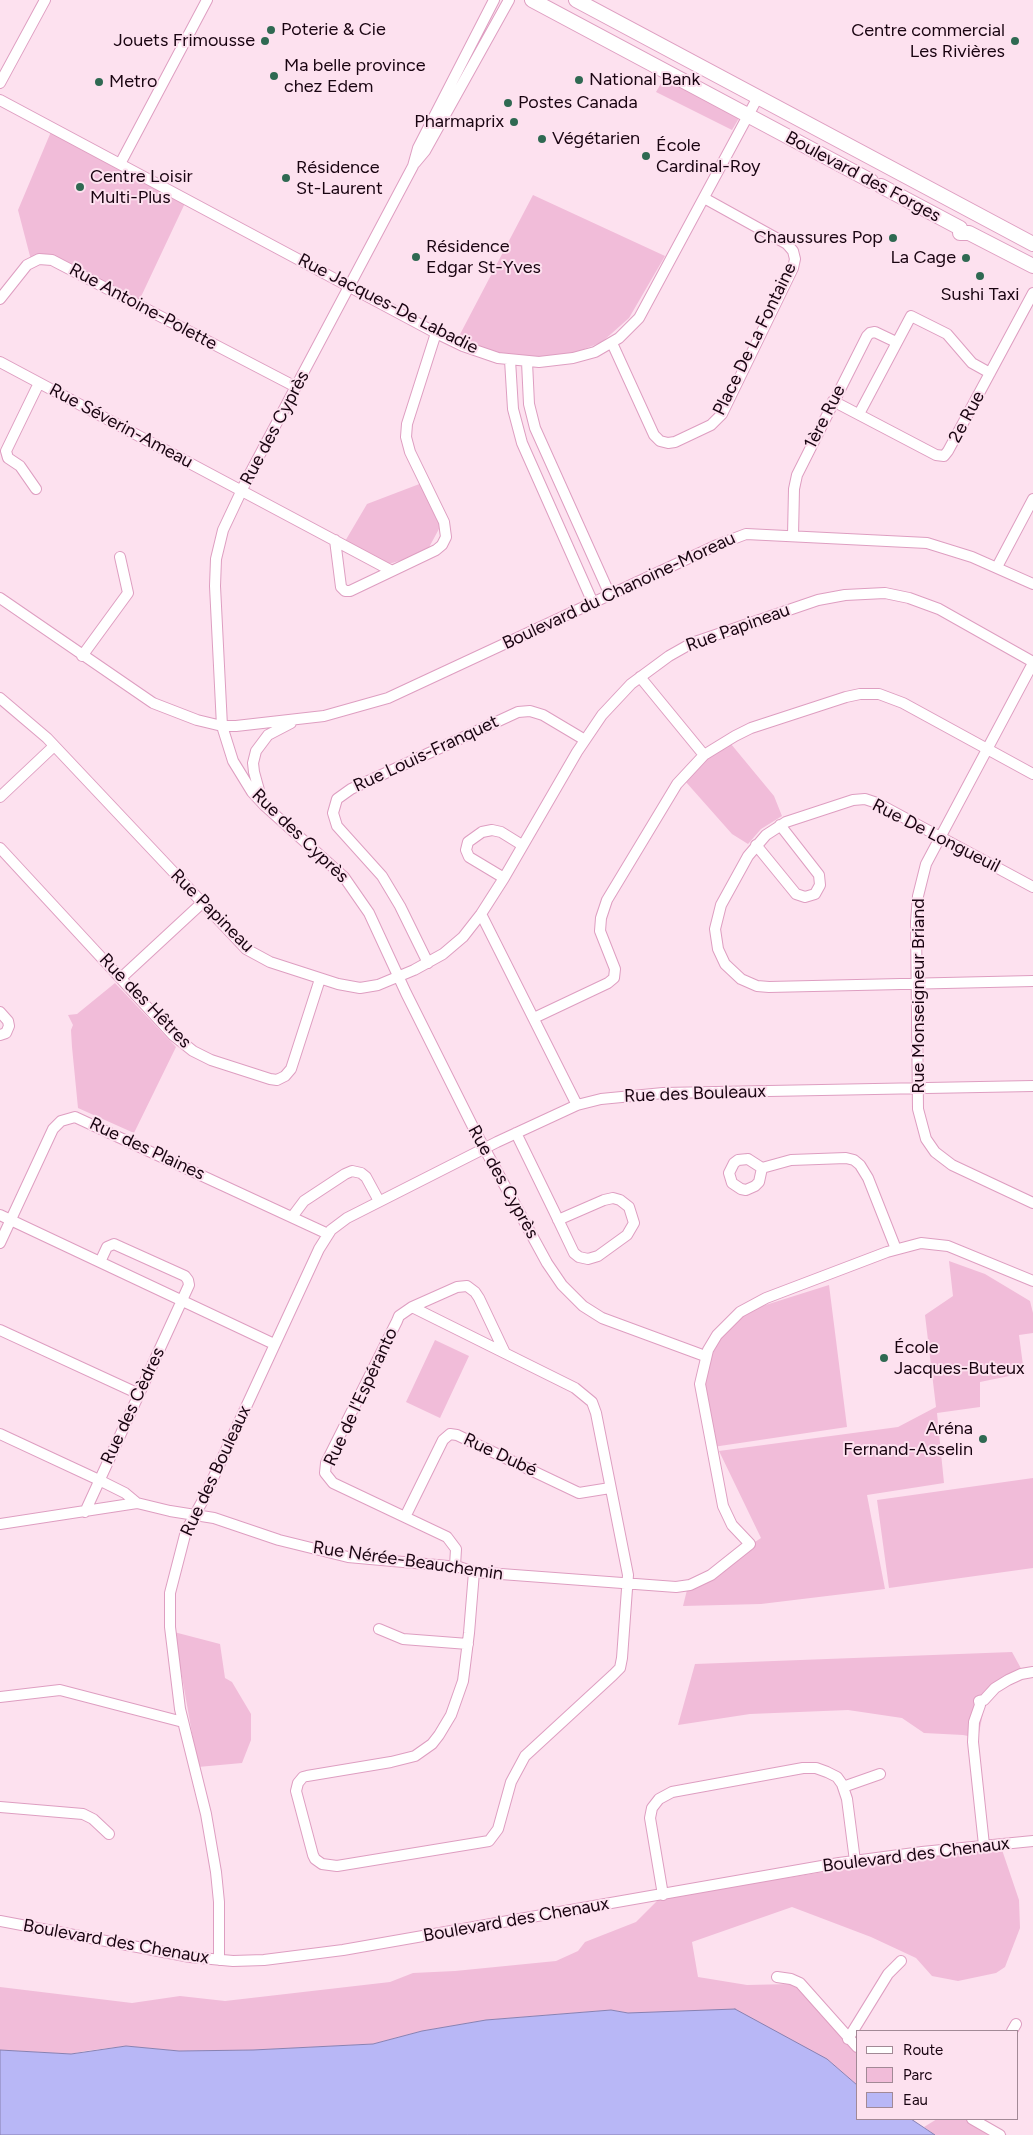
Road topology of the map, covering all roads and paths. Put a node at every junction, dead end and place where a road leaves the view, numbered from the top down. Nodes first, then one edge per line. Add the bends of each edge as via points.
1 (45, 0) edge
2 (207, 0) edge
3 (494, 0) edge
4 (510, 0) edge
5 (532, 0) edge
6 (576, 0) edge
7 (0, 83) edge
8 (758, 97) junction
9 (0, 100) edge
10 (748, 115) junction
11 (120, 164) junction
12 (413, 166) junction
13 (704, 198) junction
14 (1033, 244) edge
15 (1033, 266) edge
16 (349, 286) junction
17 (1033, 293) edge
18 (0, 299) edge
19 (436, 333) junction
20 (896, 342) junction
21 (612, 343) junction
22 (510, 360) junction
23 (0, 362) edge
24 (528, 362) junction
25 (990, 373) junction
26 (39, 383) junction
27 (296, 387) junction
28 (833, 401) junction
29 (859, 414) junction
30 (36, 489) dead end
31 (242, 490) junction
32 (567, 499) junction
33 (1033, 499) edge
34 (550, 506) junction
35 (793, 535) junction
36 (336, 540) junction
37 (120, 557) dead end
38 (997, 567) junction
39 (392, 571) junction
40 (1033, 584) edge
41 (610, 595) junction
42 (0, 598) edge
43 (593, 603) junction
44 (82, 656) junction
45 (1033, 663) edge
46 (640, 677) junction
47 (0, 698) edge
48 (301, 719) junction
49 (222, 726) junction
50 (585, 740) junction
51 (54, 746) junction
52 (988, 750) junction
53 (704, 755) junction
54 (1033, 774) edge
55 (0, 797) edge
56 (264, 805) junction
57 (780, 825) junction
58 (940, 836) junction
59 (522, 845) junction
60 (756, 845) junction
61 (0, 848) edge
62 (504, 878) junction
63 (1033, 887) edge
64 (202, 903) junction
65 (481, 914) junction
66 (428, 963) junction
67 (399, 977) junction
68 (121, 978) junction
69 (320, 979) junction
70 (1033, 981) edge
71 (917, 983) junction
72 (0, 1012) edge
73 (534, 1018) junction
74 (0, 1035) edge
75 (1033, 1086) edge
76 (918, 1088) junction
77 (577, 1105) junction
78 (516, 1133) junction
79 (485, 1148) junction
80 (762, 1168) dead end
81 (379, 1201) junction
82 (1033, 1202) edge
83 (0, 1215) edge
84 (292, 1217) junction
85 (10, 1220) junction
86 (558, 1220) junction
87 (328, 1234) junction
88 (0, 1243) edge
89 (896, 1249) junction
90 (100, 1262) junction
91 (1033, 1281) edge
92 (183, 1300) junction
93 (412, 1307) junction
94 (0, 1330) edge
95 (274, 1344) junction
96 (505, 1353) junction
97 (706, 1356) junction
98 (139, 1394) junction
99 (0, 1434) edge
100 (98, 1480) junction
101 (610, 1488) junction
102 (137, 1503) junction
103 (85, 1512) junction
104 (194, 1515) junction
105 (405, 1517) junction
106 (0, 1524) edge
107 (455, 1566) junction
108 (474, 1572) junction
109 (628, 1583) junction
110 (379, 1628) dead end
111 (468, 1644) junction
112 (1033, 1672) edge
113 (0, 1697) edge
114 (182, 1722) junction
115 (880, 1774) dead end
116 (843, 1786) junction
117 (0, 1807) edge
118 (109, 1834) dead end
119 (1033, 1841) edge
120 (984, 1845) junction
121 (855, 1861) junction
122 (663, 1895) junction
123 (0, 1921) edge
124 (219, 1960) junction
125 (901, 1962) dead end
126 (777, 1977) dead end
127 (848, 2039) junction
128 (856, 2046) edge
129 (974, 2120) edge
130 (1000, 2135) edge

1 - 7 street
2 - 11 street
3 - 12 street, Rue des Cyprès via 418,148
4 - 12 street, Rue des Cyprès via 425,151
5 - 10 main road, Boulevard des Forges
6 - 8 main road, Boulevard des Forges
8 - 10 street, Rue Jacques-De Labadie
8 - 14 main road, Boulevard des Forges
9 - 11 street, Rue Jacques-De Labadie
10 - 13 street, Rue Jacques-De Labadie
10 - 15 main road, Boulevard des Forges via 960,228 960,233 969,233
11 - 16 street, Rue Jacques-De Labadie
12 - 16 street, Rue des Cyprès
13 - 21 street, Rue Jacques-De Labadie via 643,314
13 - 21 street, Place De La Fontaine via 787,244 795,259 722,414 710,425 675,442 660,441 654,435
16 - 19 street, Rue Jacques-De Labadie
16 - 27 street, Rue des Cyprès
17 - 25 street, 2e Rue
18 - 27 street, Rue Antoine-Polette via 27,264 39,259 52,260
19 - 22 street, Rue Jacques-De Labadie via 469,348
19 - 39 street via 406,437 444,522 446,537 440,548
20 - 25 street, 1ère Rue via 909,318 914,316 949,335 972,363
20 - 28 street, 1ère Rue via 877,332 868,334
20 - 29 street, 1ère Rue
21 - 24 street, Rue Jacques-De Labadie via 581,357
22 - 24 street, Rue Jacques-De Labadie
22 - 34 street via 515,419
23 - 26 street, Rue Séverin-Ameau
24 - 32 street via 533,420
25 - 29 street, 2e Rue via 948,451 942,456
26 - 30 street via 6,451 8,458 20,466
26 - 31 street, Rue Séverin-Ameau
27 - 31 street, Rue des Cyprès
28 - 29 street, 2e Rue
28 - 35 street, 1ère Rue via 797,475
31 - 36 street, Rue Séverin-Ameau
31 - 49 street, Rue des Cyprès via 223,530 216,566
32 - 34 street
32 - 41 street
33 - 38 street
34 - 43 street
35 - 38 street, Boulevard du Chanoine-Moreau via 927,543 950,548
35 - 41 street, Boulevard du Chanoine-Moreau via 742,535
36 - 39 street, Rue Séverin-Ameau
36 - 39 street via 341,587 345,592
37 - 44 street via 128,593
38 - 40 street, Boulevard du Chanoine-Moreau
41 - 43 street, Boulevard du Chanoine-Moreau
42 - 44 street
43 - 48 street, Boulevard du Chanoine-Moreau via 388,698 338,713
44 - 49 street via 157,706
45 - 46 street, Rue Papineau via 924,603 864,593 818,600 713,635 680,650
45 - 52 street, Rue Monseigneur Briand
46 - 50 street, Rue Papineau via 611,705
46 - 53 street
47 - 51 street, Rue Papineau
48 - 49 street
48 - 56 street via 268,735 256,751 254,772
49 - 56 street, Rue des Cyprès via 236,768
50 - 59 street, Rue Papineau
50 - 66 street, Rue Louis-Franquet via 543,715 518,712 351,789 337,799 333,812 336,826 382,876
51 - 55 street
51 - 64 street, Rue Papineau
52 - 53 street via 897,700 867,693 846,696 752,728
52 - 54 street
52 - 58 street, Rue Monseigneur Briand
53 - 73 street via 669,795 604,907 600,931 615,969 614,978
56 - 67 street, Rue des Cyprès via 351,886 369,913
57 - 58 street, Rue De Longueuil via 840,803 866,799
57 - 60 street, Rue De Longueuil
57 - 60 street via 819,875 820,885 815,894 805,897 796,894
58 - 63 street, Rue De Longueuil
58 - 71 street, Rue Monseigneur Briand via 926,864 918,896
59 - 62 street, Rue Papineau
59 - 62 street via 494,830 482,832 468,842 466,850 469,857
60 - 71 street, Rue De Longueuil via 721,905 715,923 718,949 733,972 751,984 769,987
61 - 68 street, Rue des Hêtres
62 - 65 street, Rue Papineau
64 - 68 street
64 - 69 street, Rue Papineau via 251,952
65 - 66 street, Rue Papineau via 457,943
65 - 73 street
66 - 67 street, Rue Papineau
67 - 69 street, Rue Papineau via 360,988
67 - 79 street, Rue des Cyprès
68 - 69 street, Rue des Hêtres via 188,1047 211,1060 274,1080 285,1076 291,1069
70 - 71 street, Rue De Longueuil
71 - 76 street, Rue Monseigneur Briand
72 - 74 street via 9,1026 6,1033
73 - 77 street
75 - 76 street, Rue des Bouleaux
76 - 77 street, Rue des Bouleaux via 642,1094 613,1096
76 - 82 street, Rue Monseigneur Briand via 920,1123 935,1152 952,1165
77 - 78 street, Rue des Bouleaux
78 - 79 street, Rue des Bouleaux
78 - 86 street
79 - 81 street, Rue des Bouleaux
79 - 97 street, Rue des Cyprès via 551,1269 574,1298 608,1320
80 - 89 street via 791,1160 846,1158 858,1162 868,1178
81 - 84 street via 366,1177 352,1172 304,1201
81 - 87 street, Rue des Bouleaux via 347,1218
83 - 85 street
84 - 85 street, Rue des Plaines via 75,1117 60,1121 53,1129
84 - 87 street, Rue des Plaines
85 - 88 street, Rue des Plaines
85 - 90 street
86 - 86 street via 574,1252 585,1260 616,1244 630,1232 634,1223 629,1207 613,1198
87 - 95 street, Rue des Bouleaux
89 - 91 street via 921,1242 942,1244
89 - 97 street via 746,1307 717,1335
90 - 92 street
90 - 92 street, Rue des Cèdres via 107,1247 114,1244 187,1278 189,1282
92 - 95 street
92 - 98 street, Rue des Cèdres
93 - 96 street
93 - 96 street, Rue de l'Espéranto via 457,1286 467,1286 477,1295
93 - 105 street, Rue de l'Espéranto via 397,1320 325,1470 333,1483
94 - 98 street
95 - 104 street, Rue des Bouleaux
96 - 101 street via 589,1398 596,1413
97 - 109 street, Rue Nérée-Beauchemin via 700,1376 700,1393 720,1493 732,1525 750,1544 711,1575 690,1586
98 - 100 street, Rue des Cèdres
99 - 100 street
100 - 102 street via 125,1493
100 - 103 street, Rue des Cèdres
101 - 105 street, Rue Dubé via 579,1492 450,1434 443,1440
101 - 109 street
102 - 103 street, Rue Nérée-Beauchemin
102 - 104 street, Rue Nérée-Beauchemin
103 - 106 street, Rue Nérée-Beauchemin
104 - 107 street, Rue Nérée-Beauchemin via 214,1518 332,1554
104 - 114 street, Rue des Bouleaux via 184,1536 169,1603
105 - 107 street, Rue de l'Espéranto via 451,1541 456,1549
107 - 108 street, Rue Nérée-Beauchemin
108 - 109 street, Rue Nérée-Beauchemin
108 - 111 street
109 - 111 street via 620,1668 525,1756 516,1772 493,1838 478,1844 337,1866 318,1862 296,1790 300,1780 307,1776 404,1759 424,1750 452,1715 463,1681
110 - 111 street via 403,1639
112 - 120 street via 1008,1680 979,1701 973,1742
113 - 114 street via 60,1690
114 - 124 street, Rue des Bouleaux via 214,1855 219,1902
115 - 116 street
116 - 121 street
116 - 122 street via 832,1774 810,1768 663,1796 652,1808 650,1818
117 - 118 street via 83,1814
119 - 120 street, Boulevard des Chenaux
120 - 121 street, Boulevard des Chenaux
121 - 122 street, Boulevard des Chenaux
122 - 124 street, Boulevard des Chenaux via 316,1954 264,1960
123 - 124 street, Boulevard des Chenaux via 178,1956
125 - 127 street via 888,1974
126 - 127 street via 800,1983
127 - 128 street
129 - 130 street

